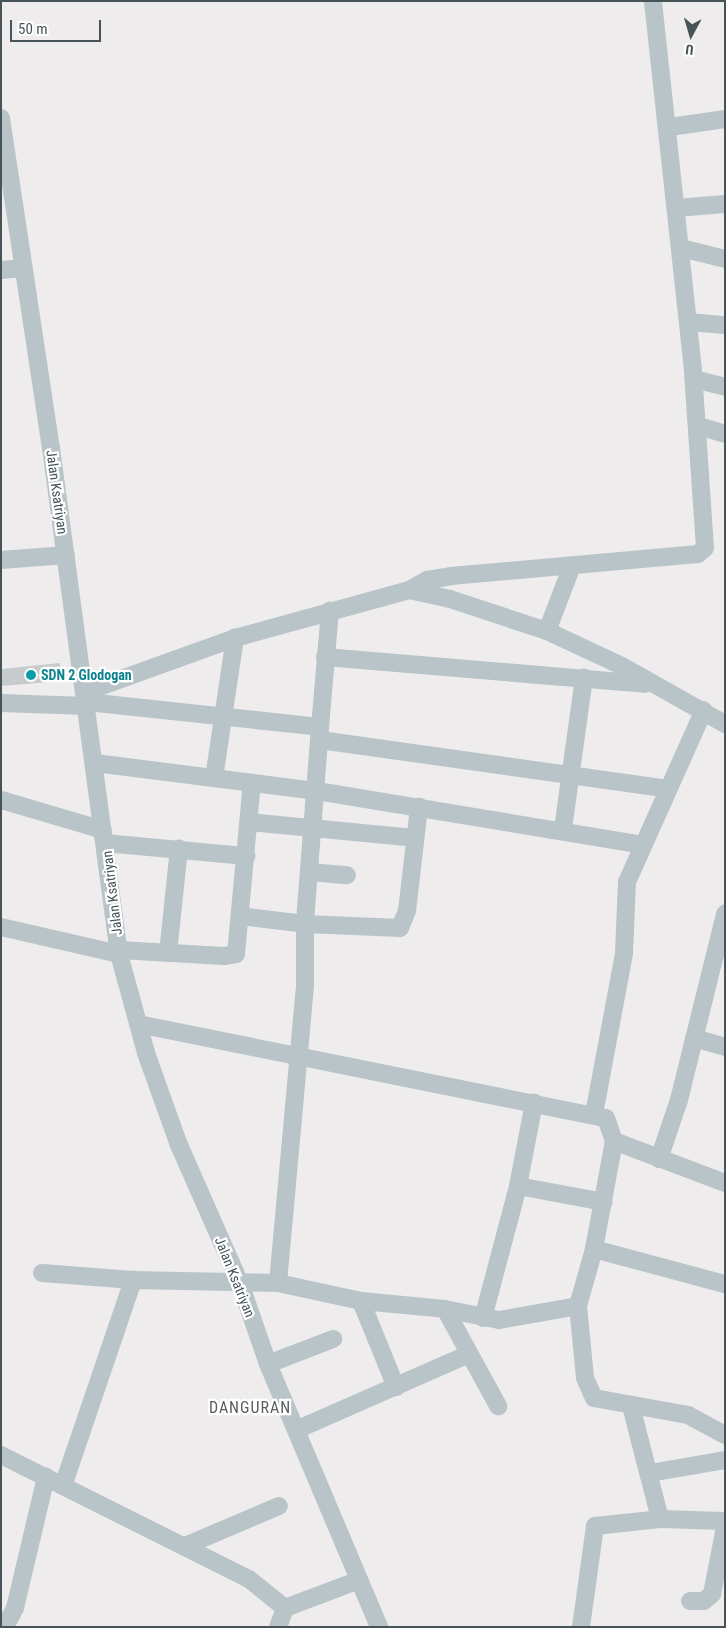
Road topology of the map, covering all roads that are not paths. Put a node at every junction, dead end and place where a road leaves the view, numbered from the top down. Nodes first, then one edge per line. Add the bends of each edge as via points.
1 (653, 1) edge
2 (1, 118) edge
3 (725, 119) edge
4 (670, 127) junction
5 (4, 158) edge
6 (725, 204) edge
7 (676, 208) junction
8 (681, 248) junction
9 (725, 259) edge
10 (22, 268) junction
11 (1, 270) edge
12 (689, 322) junction
13 (725, 326) edge
14 (694, 379) junction
15 (725, 387) edge
16 (699, 426) junction
17 (725, 434) edge
18 (66, 555) junction
19 (1, 560) edge
20 (572, 566) junction
21 (409, 590) junction
22 (330, 610) junction
23 (547, 631) junction
24 (235, 638) junction
25 (325, 657) junction
26 (584, 677) junction
27 (648, 684) junction
28 (86, 700) junction
29 (1, 703) edge
30 (704, 710) junction
31 (223, 715) junction
32 (725, 724) edge
33 (320, 734) junction
34 (95, 763) junction
35 (572, 775) junction
36 (214, 778) junction
37 (252, 783) junction
38 (666, 789) junction
39 (317, 791) junction
40 (1, 800) edge
41 (419, 807) junction
42 (249, 822) junction
43 (313, 826) junction
44 (563, 829) junction
45 (104, 836) junction
46 (414, 838) junction
47 (643, 845) junction
48 (179, 849) junction
49 (246, 856) junction
50 (310, 872) junction
51 (347, 875) dead end
52 (725, 914) edge
53 (240, 916) junction
54 (305, 924) junction
55 (1, 927) edge
56 (119, 952) junction
57 (168, 953) junction
58 (138, 1024) junction
59 (694, 1038) junction
60 (725, 1047) edge
61 (299, 1056) junction
62 (534, 1103) junction
63 (594, 1114) junction
64 (614, 1141) junction
65 (659, 1159) junction
66 (725, 1183) edge
67 (518, 1186) junction
68 (604, 1202) junction
69 (594, 1249) junction
70 (42, 1273) dead end
71 (133, 1280) junction
72 (240, 1283) junction
73 (278, 1283) junction
74 (725, 1284) edge
75 (361, 1300) junction
76 (578, 1306) junction
77 (445, 1309) junction
78 (483, 1318) junction
79 (333, 1339) dead end
80 (469, 1354) junction
81 (268, 1364) junction
82 (396, 1387) junction
83 (498, 1406) dead end
84 (631, 1406) junction
85 (296, 1430) junction
86 (725, 1435) edge
87 (1, 1455) edge
88 (725, 1460) edge
89 (650, 1473) junction
90 (46, 1477) junction
91 (63, 1486) junction
92 (280, 1506) dead end
93 (660, 1519) junction
94 (725, 1521) edge
95 (725, 1527) edge
96 (185, 1546) junction
97 (359, 1580) junction
98 (690, 1601) dead end
99 (284, 1608) junction
100 (7, 1626) edge
101 (278, 1627) edge
102 (379, 1627) edge
103 (581, 1627) edge

1 - 4 street
2 - 5 street, Jalan Ksatriyan
3 - 4 street
4 - 7 street
5 - 10 street, Jalan Ksatriyan
6 - 7 street
7 - 8 street
8 - 9 street
8 - 12 street
10 - 11 street
10 - 18 street, Jalan Ksatriyan
12 - 13 street
12 - 14 street
14 - 15 street
14 - 16 street
16 - 17 street
16 - 20 street via 703,551
18 - 19 street
18 - 28 street, Jalan Ksatriyan
20 - 21 street via 433,578
20 - 23 street
21 - 22 street
21 - 23 street via 450,599
22 - 24 street
22 - 25 street
23 - 27 street via 622,666
24 - 28 street
24 - 31 street
25 - 26 street
25 - 33 street
26 - 27 street
26 - 35 street
27 - 30 street
28 - 29 street
28 - 31 street
28 - 34 street, Jalan Ksatriyan
30 - 32 street
30 - 38 street
31 - 33 street
31 - 36 street
33 - 35 street
33 - 39 street
34 - 36 street
34 - 45 street, Jalan Ksatriyan
35 - 38 street
35 - 44 street
36 - 37 street
37 - 39 street
37 - 42 street
38 - 47 street
39 - 41 street
39 - 43 street
40 - 45 street
41 - 44 street
41 - 46 street
42 - 43 street
42 - 49 street
43 - 46 street
43 - 50 street
44 - 47 street
45 - 48 street
45 - 56 street, Jalan Ksatriyan
46 - 54 street via 403,926 392,929
47 - 63 street via 626,889 624,953
48 - 49 street
48 - 57 street
49 - 53 street
50 - 51 street
50 - 54 street
52 - 59 street
53 - 54 street
53 - 57 street via 235,955
54 - 61 street
55 - 56 street
56 - 57 street
56 - 58 street, Jalan Ksatriyan
58 - 61 street
58 - 72 street, Jalan Ksatriyan via 178,1144
59 - 60 street
59 - 65 street
61 - 62 street
61 - 73 street
62 - 63 street
62 - 67 street
63 - 64 street via 608,1120
64 - 65 street
64 - 68 street
65 - 66 street
67 - 68 street
67 - 78 street
68 - 69 street
69 - 74 street
69 - 76 street
70 - 71 street
71 - 72 street
71 - 91 street
72 - 73 street
72 - 81 street, Jalan Ksatriyan
73 - 75 street
75 - 77 street
75 - 82 street
76 - 78 street via 507,1320
76 - 84 street via 589,1391 598,1400
77 - 78 street
77 - 80 street
79 - 81 street
80 - 82 street
80 - 83 street
81 - 85 street, Jalan Ksatriyan
82 - 85 street
84 - 86 street via 688,1415
84 - 89 street
85 - 97 street, Jalan Ksatriyan
87 - 90 street
88 - 89 street
89 - 93 street
90 - 91 street
90 - 100 street via 15,1608
91 - 96 street
92 - 96 street
93 - 94 street
93 - 103 street via 595,1526
95 - 98 street via 712,1594 704,1601
96 - 99 street via 249,1579
97 - 99 street
97 - 102 street, Jalan Ksatriyan
99 - 101 street

